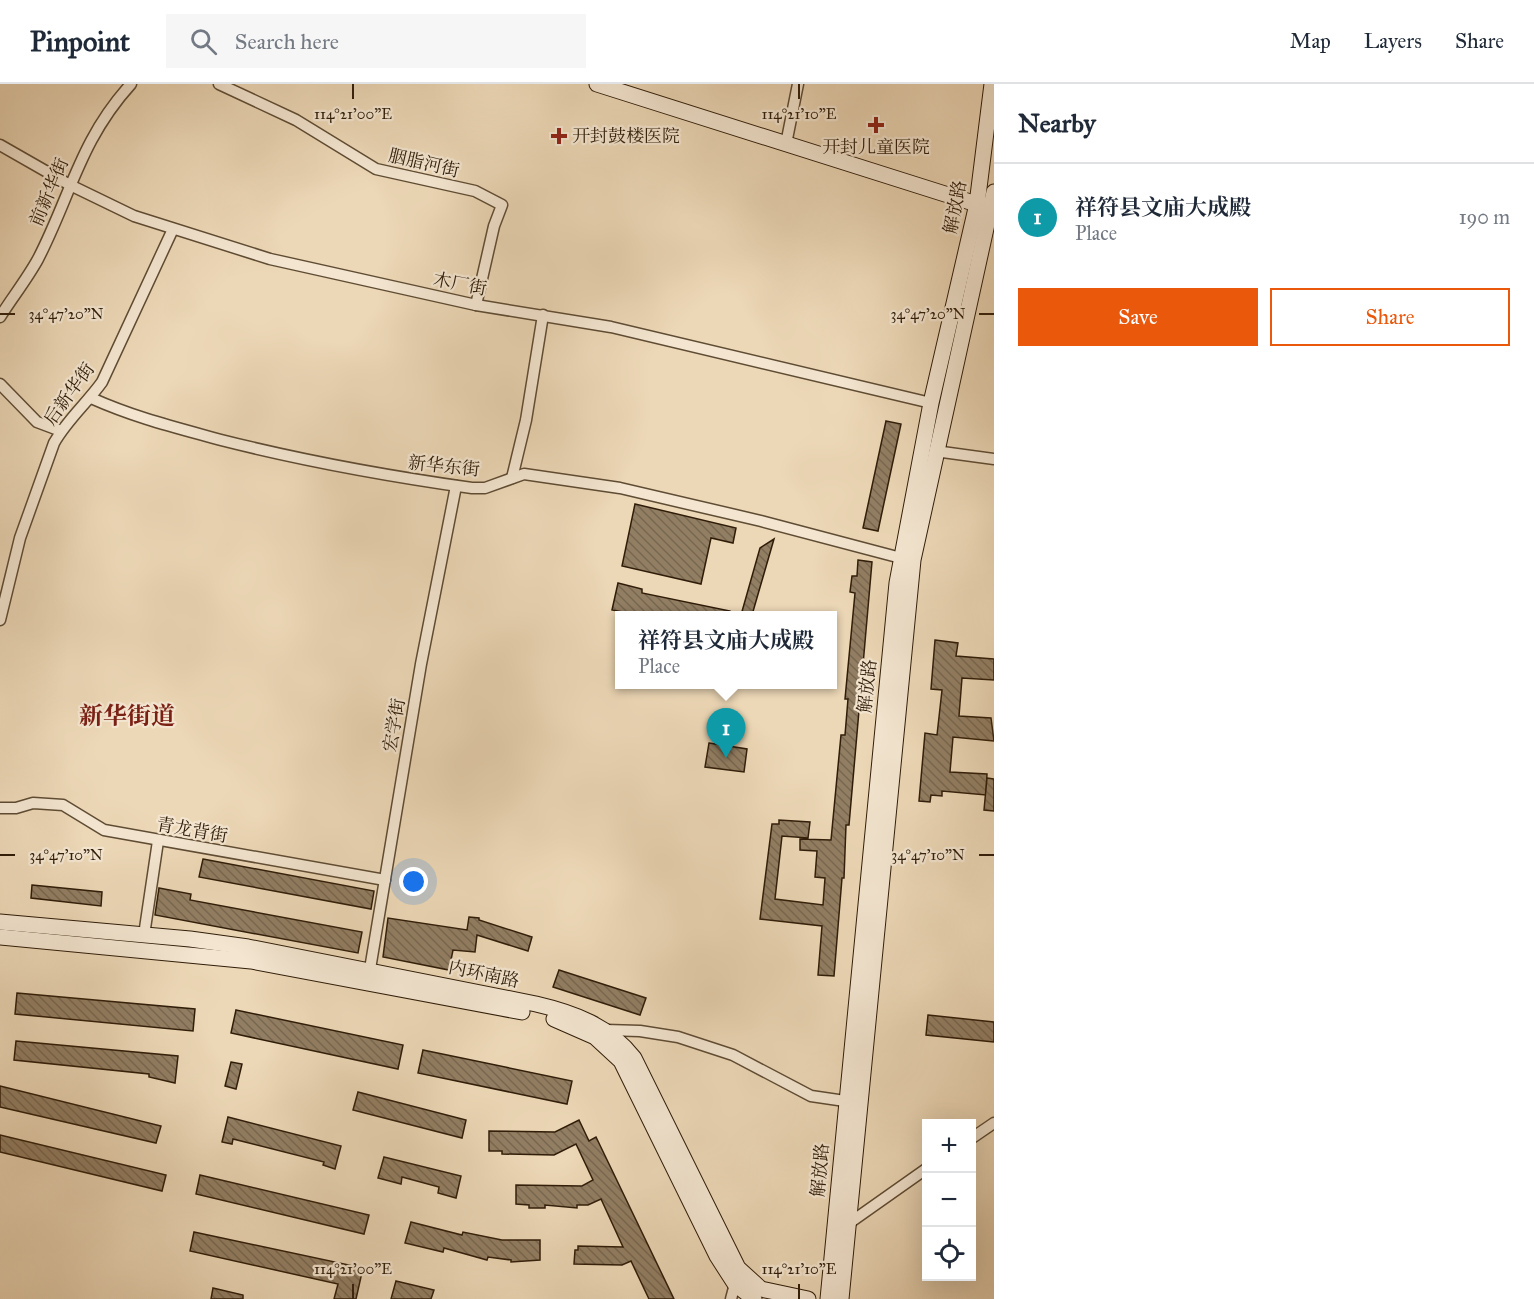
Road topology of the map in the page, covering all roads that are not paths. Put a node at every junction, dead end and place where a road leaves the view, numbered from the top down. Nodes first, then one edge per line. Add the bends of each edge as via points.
1 (131, 84) edge
2 (219, 84) edge
3 (597, 84) edge
4 (798, 84) edge
5 (992, 84) edge
6 (786, 144) junction
7 (0, 145) edge
8 (70, 185) junction
9 (994, 192) edge
10 (977, 204) junction
11 (993, 210) edge
12 (173, 229) junction
13 (476, 305) junction
14 (543, 315) junction
15 (0, 317) edge
16 (0, 384) edge
17 (91, 398) junction
18 (931, 403) junction
19 (61, 431) junction
20 (935, 451) junction
21 (994, 459) edge
22 (512, 478) junction
23 (456, 486) junction
24 (901, 558) junction
25 (0, 620) edge
26 (0, 808) edge
27 (158, 841) junction
28 (385, 880) junction
29 (0, 922) edge
30 (144, 935) junction
31 (0, 937) edge
32 (370, 969) junction
33 (606, 1030) junction
34 (845, 1101) junction
35 (994, 1122) edge
36 (976, 1135) edge
37 (922, 1172) edge
38 (848, 1224) junction
39 (733, 1292) edge
40 (754, 1299) edge
41 (808, 1299) edge
42 (828, 1299) edge
43 (841, 1299) edge

1 - 8 street, 前新华街 via 112,105 89,142
2 - 13 street, 胭脂河街 via 296,120 376,169 474,191 502,205
3 - 6 main road
4 - 6 street
5 - 10 main road, 解放路
6 - 10 main road
7 - 8 street, 木厂街
8 - 12 street, 木厂街 via 134,216
8 - 15 street, 前新华街 via 38,259
9 - 11 main road, 解放路
10 - 11 main road
10 - 18 main road, 解放路
11 - 20 main road, 解放路
12 - 13 street, 木厂街 via 270,259
12 - 17 street, 后新华街
13 - 14 street, 木厂街
14 - 18 street, 木厂街 via 610,327
14 - 22 street
16 - 19 street via 31,418
17 - 19 street, 后新华街
17 - 23 street, 新华东街 via 135,417 277,454
18 - 24 main road, 解放路
19 - 25 street, 后新华街 via 20,538
20 - 21 street
20 - 38 main road, 解放路 via 909,588
22 - 23 street, 新华东街 via 485,488
22 - 24 street, 新华东街 via 541,475 620,488
23 - 28 street, 宏学街
24 - 34 main road, 解放路
26 - 27 street, 青龙背街 via 33,803 63,805 104,830
27 - 28 street, 青龙背街
27 - 30 street
28 - 32 street, 宏学街
29 - 30 main road, 内环南路
30 - 32 main road, 内环南路 via 248,947
31 - 39 main road, 内环南路 via 251,961 541,1015 571,1024 607,1045 621,1061
32 - 33 main road, 内环南路 via 553,1008
33 - 34 street via 678,1037 733,1055 811,1096
33 - 41 main road, 内环南路 via 634,1058 738,1268 761,1289
34 - 42 main road, 解放路
35 - 36 street
37 - 38 street
38 - 43 main road, 解放路
39 - 40 main road, 内环南路

